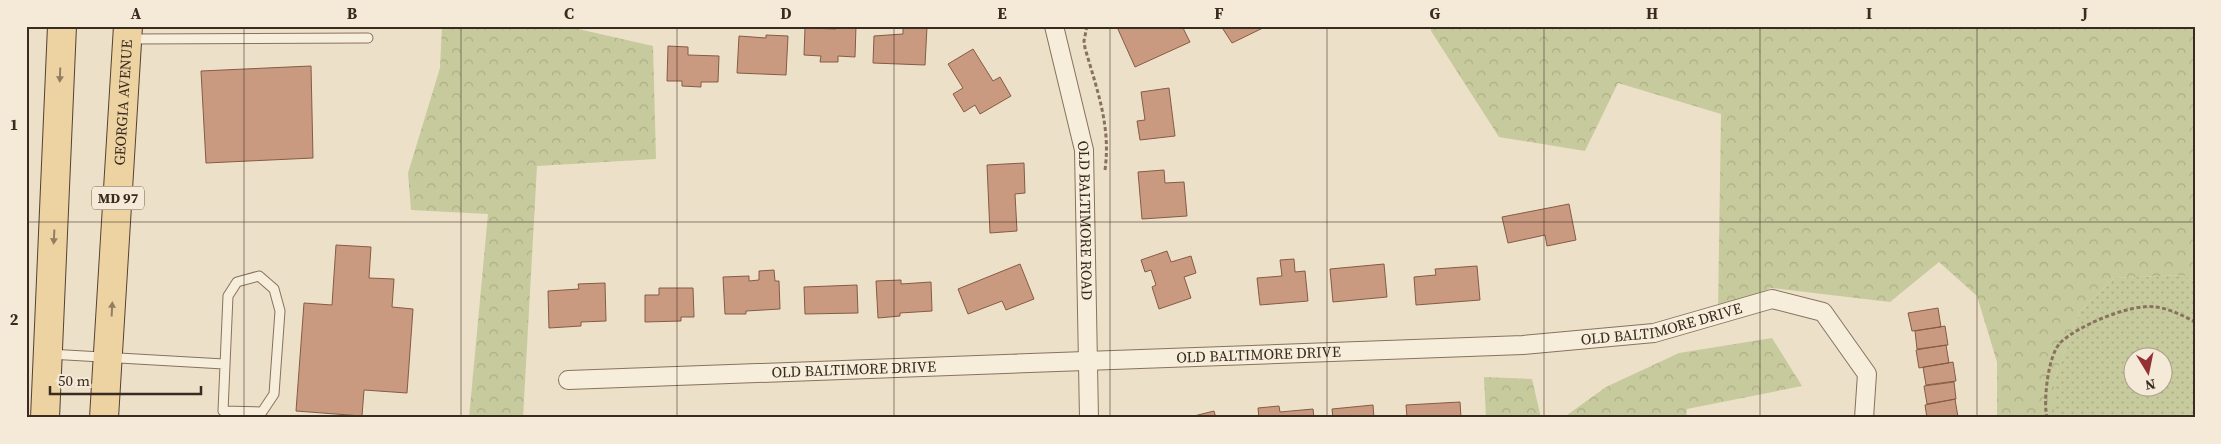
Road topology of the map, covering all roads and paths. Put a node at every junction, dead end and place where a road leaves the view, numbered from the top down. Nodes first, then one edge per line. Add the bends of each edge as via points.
1 (62, 26) edge
2 (1054, 26) edge
3 (127, 33) edge
4 (368, 38) dead end
5 (2195, 322) edge
6 (48, 354) junction
7 (109, 358) junction
8 (1089, 362) junction
9 (224, 364) junction
10 (568, 380) dead end
11 (45, 418) edge
12 (104, 418) edge
13 (1089, 418) edge
14 (1864, 418) edge
15 (2047, 418) edge

1 -> 6 main road
2 - 8 street, OLD BALTIMORE ROAD via 1084,150
3 - 4 lane
7 -> 3 main road, GEORGIA AVENUE / MD 97
5 - 15 path via 2177,312 2144,306 2111,314 2060,344 2046,388
6 - 7 lane
6 - 11 main road
7 - 9 lane
7 - 12 main road, GEORGIA AVENUE / MD 97
8 - 10 street, OLD BALTIMORE DRIVE
8 - 13 street, OLD BALTIMORE ROAD
8 - 14 street, OLD BALTIMORE DRIVE via 1523,345 1645,334 1772,299 1823,312 1867,374
9 - 9 lane via 223,411 262,412 274,394 280,311 274,289 258,276 237,282 228,296

